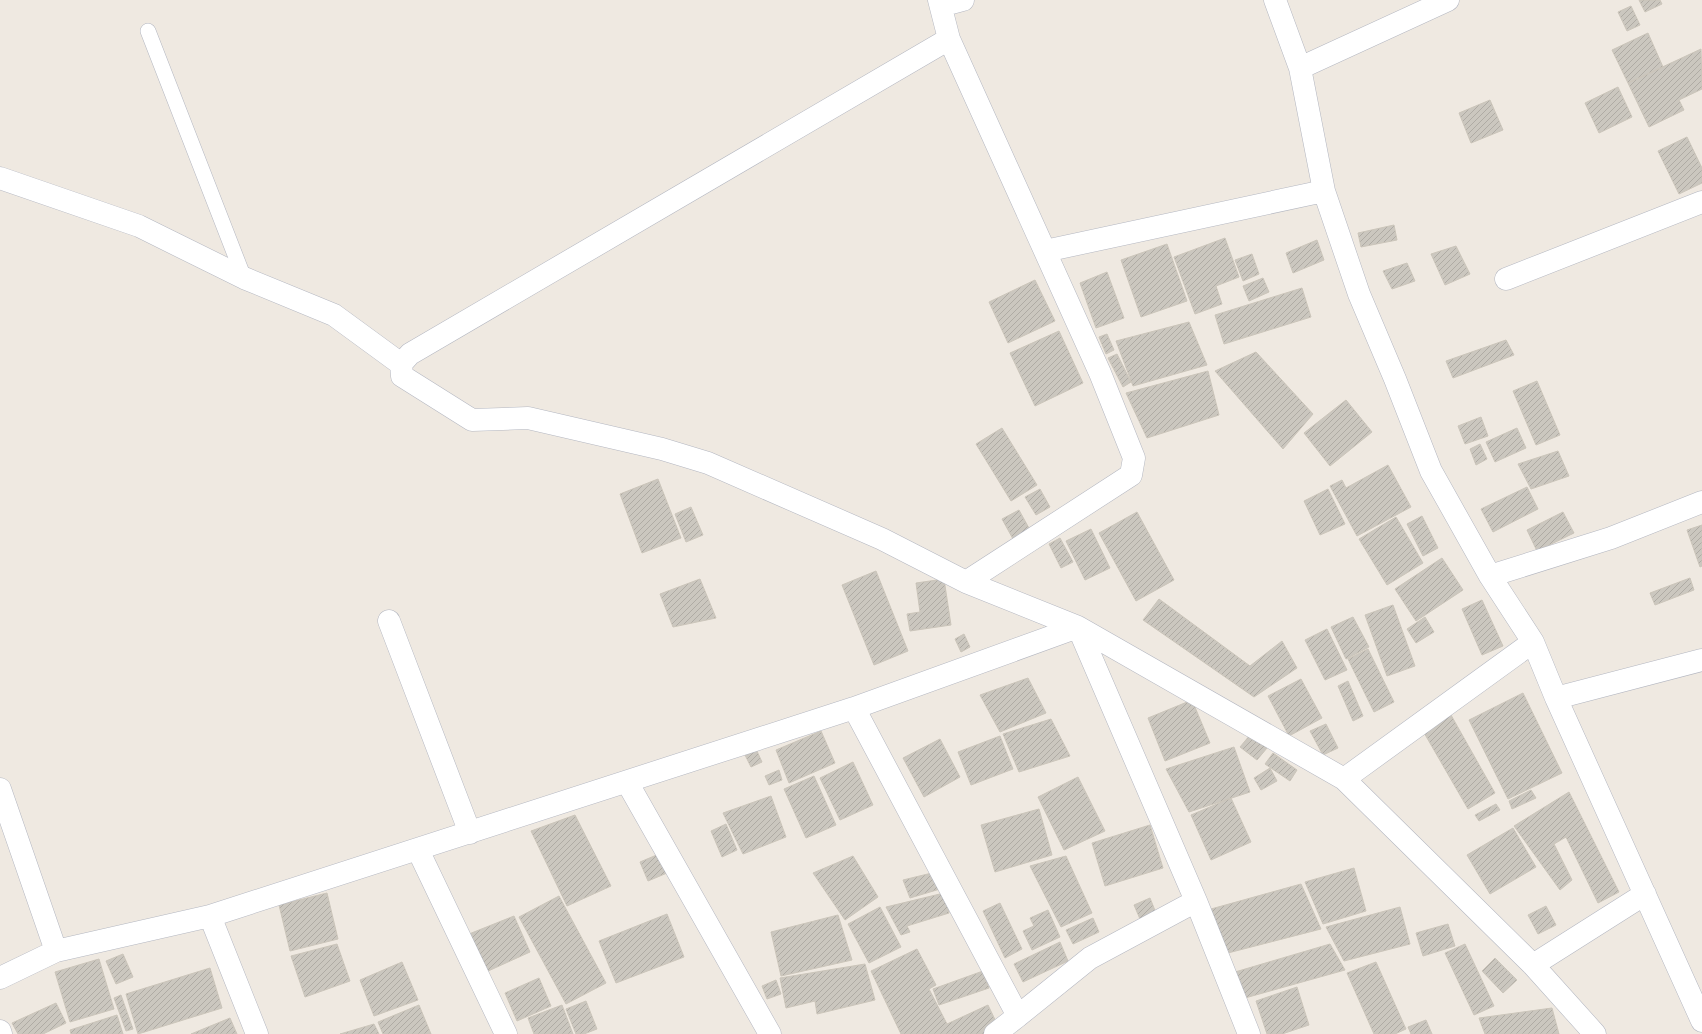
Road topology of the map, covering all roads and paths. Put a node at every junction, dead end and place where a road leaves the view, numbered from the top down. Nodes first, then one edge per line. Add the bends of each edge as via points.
1 (963, 0) edge
2 (1275, 0) edge
3 (1448, 0) edge
4 (940, 3) edge
5 (148, 31) dead end
6 (949, 39) junction
7 (1300, 68) junction
8 (0, 178) edge
9 (1324, 191) junction
10 (1702, 202) edge
11 (1045, 251) junction
12 (244, 278) junction
13 (1506, 279) dead end
14 (402, 364) junction
15 (1702, 502) edge
16 (1490, 576) junction
17 (966, 582) junction
18 (389, 621) dead end
19 (1078, 627) junction
20 (1533, 642) junction
21 (1702, 660) edge
22 (1556, 698) junction
23 (854, 708) junction
24 (1344, 779) junction
25 (627, 782) junction
26 (0, 789) edge
27 (470, 833) junction
28 (418, 850) junction
29 (1645, 894) junction
30 (1196, 901) junction
31 (210, 916) junction
32 (56, 951) junction
33 (1533, 964) junction
34 (0, 978) edge
35 (1018, 1016) junction
36 (1702, 1021) edge
37 (0, 1031) edge
38 (1, 1034) edge
39 (257, 1034) edge
40 (506, 1034) edge
41 (770, 1034) edge
42 (995, 1034) edge
43 (1250, 1034) edge
44 (1595, 1034) edge

1 - 4 street
2 - 7 street
3 - 7 street
4 - 6 street
5 - 12 lane
6 - 11 street
6 - 14 street via 410,354
7 - 9 street
8 - 12 street via 139,226
9 - 11 street
9 - 16 street via 1359,294 1431,471
10 - 13 street
11 - 17 street via 1100,373 1134,458 1132,475
12 - 14 street via 334,315
14 - 17 street via 402,376 472,420 528,418 662,449 701,461 882,540
15 - 16 street via 1611,538
16 - 20 street
17 - 19 street
18 - 27 street
19 - 23 street
19 - 24 street
19 - 30 street
20 - 22 street
20 - 24 street
21 - 22 street
22 - 29 street
23 - 25 street
23 - 35 street
24 - 33 street
25 - 27 street
25 - 41 street
26 - 32 street
27 - 28 street
28 - 31 street
28 - 40 street
29 - 33 street
29 - 36 street
30 - 35 street via 1090,958
30 - 43 street
31 - 32 street
31 - 39 street
32 - 34 street
33 - 44 street
35 - 42 street
37 - 38 street

